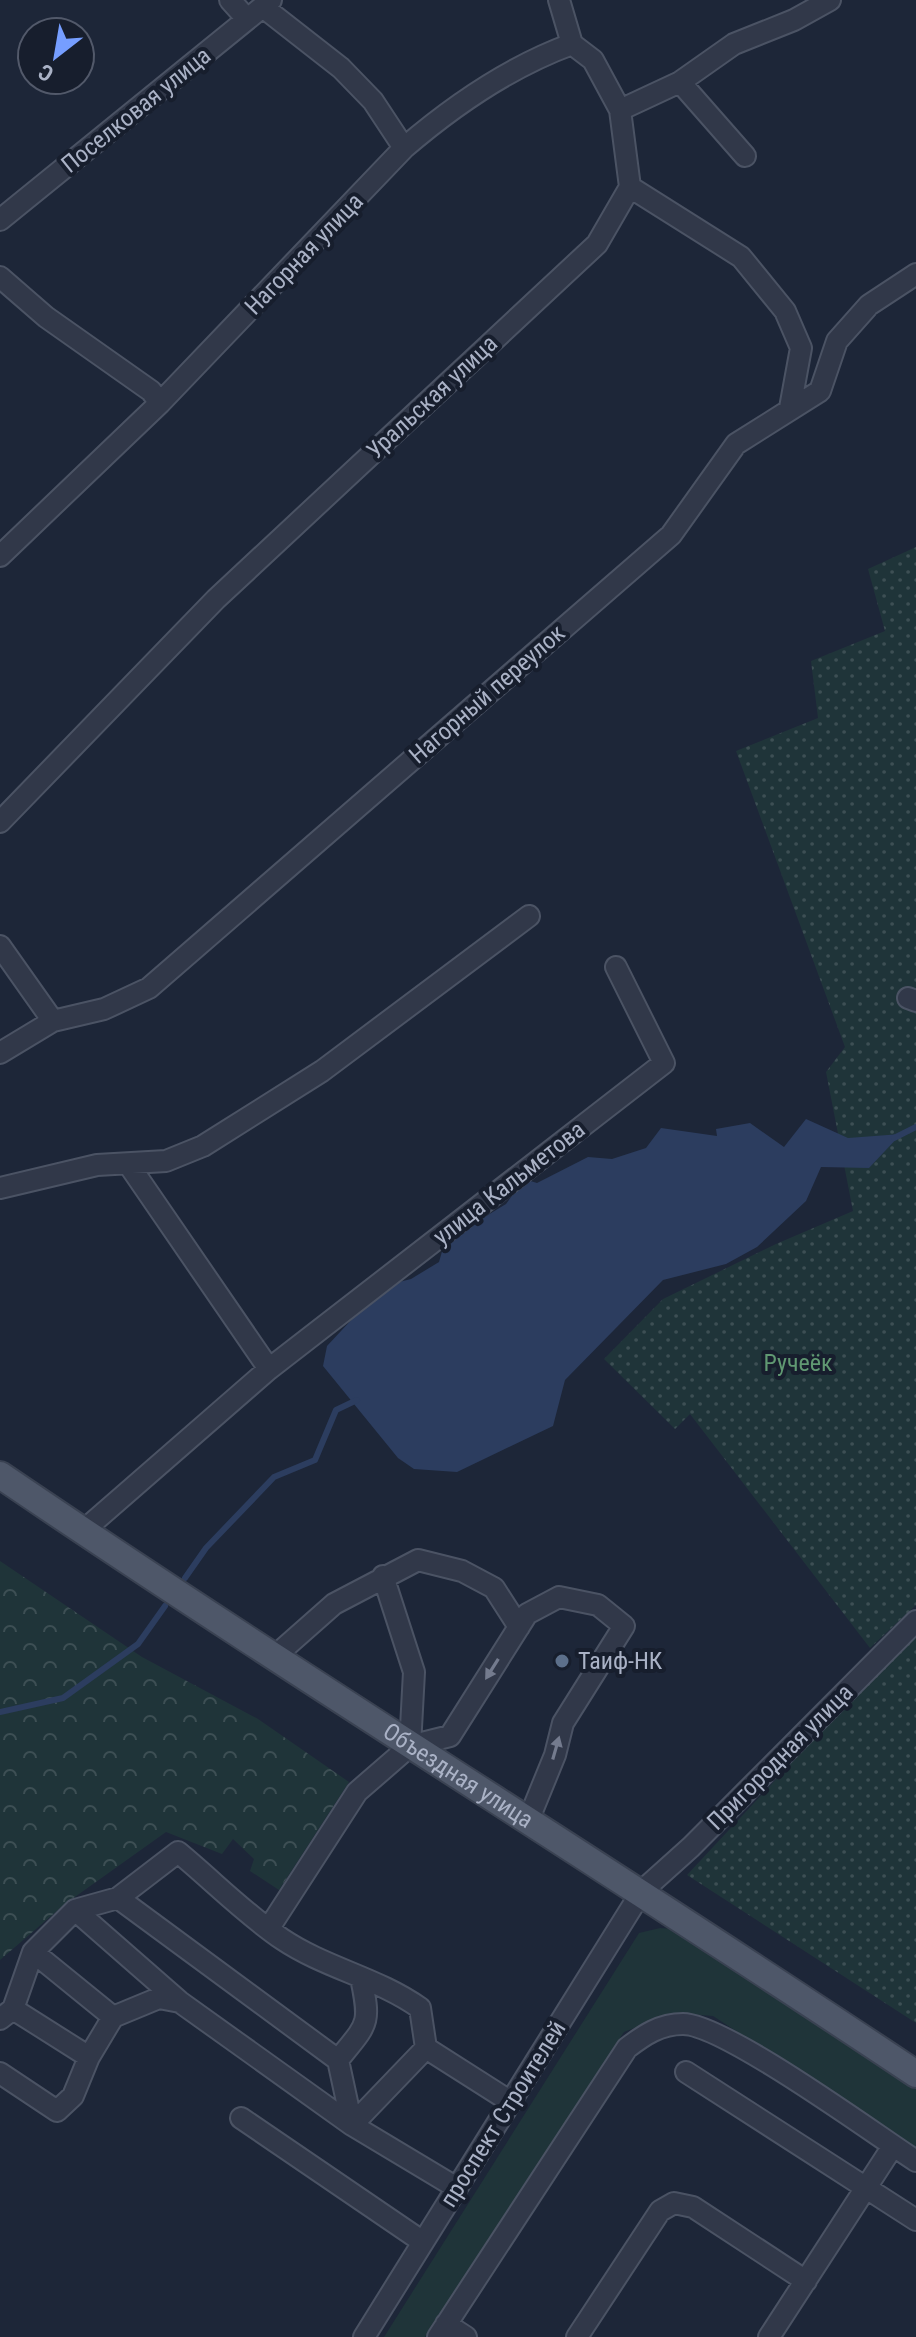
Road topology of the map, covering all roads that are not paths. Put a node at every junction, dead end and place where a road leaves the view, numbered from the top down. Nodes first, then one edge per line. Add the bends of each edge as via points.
1 (230, 0) edge
2 (559, 0) edge
3 (830, 0) edge
4 (261, 9) edge
5 (572, 44) junction
6 (680, 82) junction
7 (620, 110) junction
8 (404, 148) junction
9 (745, 156) dead end
10 (630, 187) junction
11 (0, 220) edge
12 (916, 274) edge
13 (0, 277) edge
14 (160, 403) junction
15 (790, 408) junction
16 (0, 556) edge
17 (0, 822) edge
18 (529, 916) dead end
19 (0, 946) edge
20 (616, 967) dead end
21 (53, 1021) junction
22 (0, 1053) edge
23 (129, 1165) junction
24 (0, 1188) edge
25 (269, 1369) junction
26 (0, 1475) edge
27 (83, 1531) junction
28 (383, 1576) junction
29 (916, 1621) edge
30 (519, 1627) junction
31 (274, 1657) junction
32 (410, 1746) junction
33 (528, 1821) junction
34 (642, 1891) junction
35 (118, 1898) junction
36 (75, 1910) junction
37 (269, 1928) junction
38 (33, 1952) junction
39 (361, 1978) junction
40 (180, 2002) junction
41 (7, 2014) edge
42 (113, 2017) junction
43 (426, 2048) junction
44 (89, 2057) junction
45 (338, 2060) junction
46 (686, 2072) dead end
47 (0, 2073) edge
48 (916, 2074) edge
49 (511, 2102) junction
50 (241, 2118) dead end
51 (352, 2125) junction
52 (893, 2146) junction
53 (916, 2161) edge
54 (457, 2188) junction
55 (866, 2188) junction
56 (916, 2220) edge
57 (423, 2242) junction
58 (806, 2281) junction
59 (442, 2331) edge
60 (364, 2337) edge
61 (466, 2337) edge
62 (577, 2337) edge
63 (769, 2337) edge

1 - 4 street
2 - 5 street
3 - 6 street via 734,44
4 - 8 street via 341,68 373,101
4 - 11 street, Поселковая улица
5 - 7 street via 593,60
5 - 8 street, Нагорная улица via 531,59 444,114
6 - 7 street
6 - 9 street
7 - 10 street
8 - 14 street, Нагорная улица
10 - 15 street via 741,257 785,311 801,348
10 - 17 street, Уральская улица via 597,244 216,599
12 - 15 street, Нагорный переулок via 869,305 837,341 820,391
13 - 14 street
14 - 16 street, Нагорная улица
15 - 21 street, Нагорный переулок via 736,444 671,535 149,988 104,1009
18 - 23 street via 322,1071 229,1129 166,1161
19 - 21 street
20 - 25 street, улица Кальметова via 664,1063
21 - 22 street, Нагорный переулок
23 - 24 street via 97,1165
23 - 25 street
25 - 27 street, улица Кальметова
26 - 27 main road, Объездная улица
27 - 31 main road, Объездная улица
28 - 30 street via 418,1560 462,1571 494,1588
28 - 31 street via 334,1604
28 - 32 street via 414,1672
29 - 34 street, Пригородная улица
30 -> 32 street via 450,1736
33 -> 30 street via 563,1723 624,1626 598,1605 559,1597 527,1614
31 - 32 main road, Объездная улица
32 - 33 main road, Объездная улица
32 - 37 street via 357,1792
33 - 34 main road, Объездная улица
34 - 48 main road, Объездная улица
34 - 49 street, проспект Строителей
35 - 36 street
35 - 37 street via 178,1852
35 - 45 street
36 - 38 street
36 - 40 street
37 - 39 street
38 - 41 street
38 - 42 street
39 - 43 street via 398,1992 420,2008
39 - 45 street via 369,2015
40 - 42 street via 159,1998
40 - 51 street
41 - 44 street
42 - 44 street
43 - 49 street
43 - 51 street
44 - 47 street via 73,2096 57,2111
45 - 51 street
46 - 55 street
49 - 54 street, проспект Строителей
50 - 57 street
51 - 54 street
52 - 53 street
52 - 55 street
52 - 59 street via 724,2036 684,2024 649,2031 627,2048
54 - 57 street, проспект Строителей
55 - 56 street
55 - 58 street
57 - 60 street, проспект Строителей
58 - 62 street via 693,2207 674,2203 660,2211
58 - 63 street
59 - 61 street

